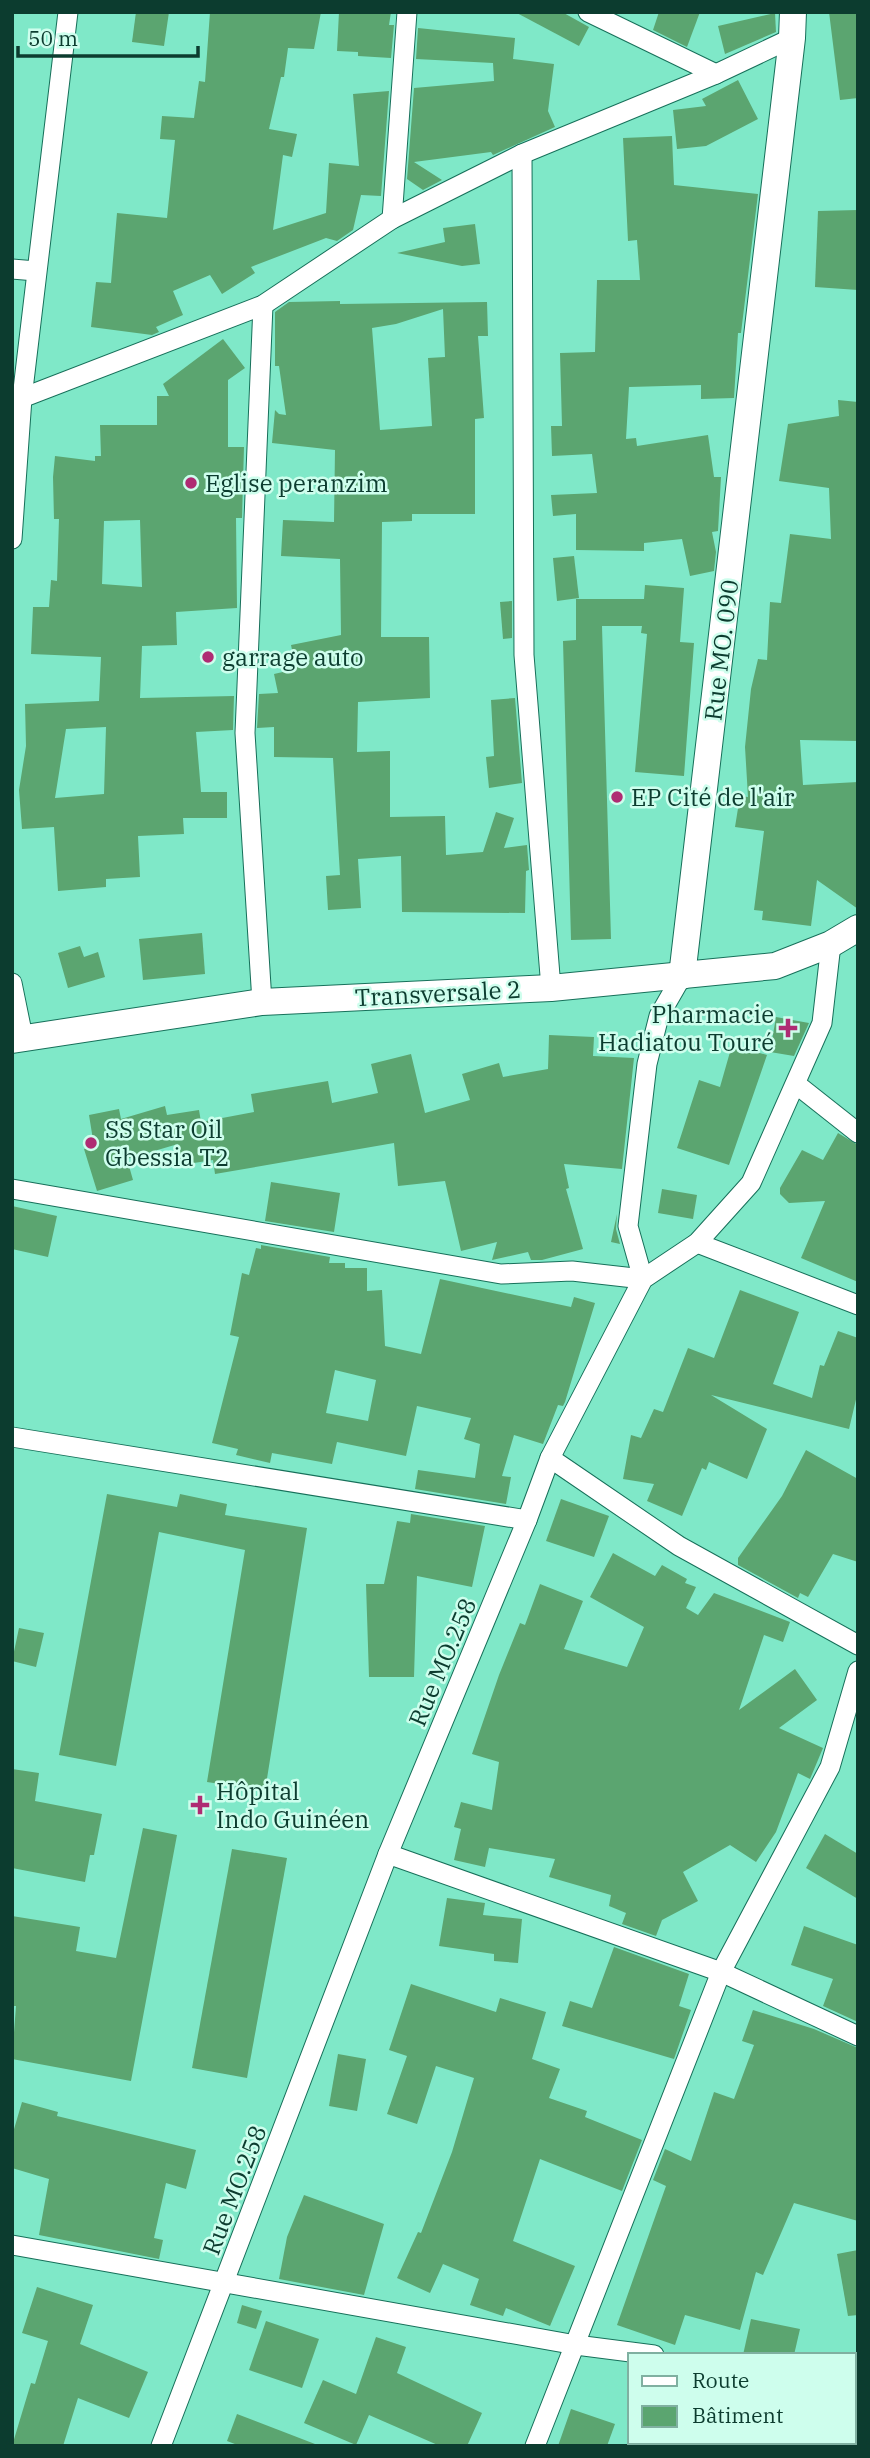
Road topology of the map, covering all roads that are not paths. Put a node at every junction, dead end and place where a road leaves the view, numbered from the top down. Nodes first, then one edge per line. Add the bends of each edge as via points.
1 (68, 12) edge
2 (407, 12) edge
3 (588, 12) edge
4 (792, 25) edge
5 (716, 74) junction
6 (522, 154) junction
7 (392, 219) junction
8 (12, 268) edge
9 (36, 271) junction
10 (263, 305) junction
11 (22, 398) junction
12 (12, 539) edge
13 (858, 928) edge
14 (831, 944) junction
15 (682, 976) junction
16 (12, 982) edge
17 (551, 988) junction
18 (262, 1002) junction
19 (18, 1039) edge
20 (796, 1084) junction
21 (858, 1133) edge
22 (12, 1189) edge
23 (697, 1243) junction
24 (643, 1279) junction
25 (858, 1305) edge
26 (12, 1437) edge
27 (550, 1458) junction
28 (527, 1520) junction
29 (858, 1645) edge
30 (858, 1671) edge
31 (388, 1854) junction
32 (720, 1972) junction
33 (858, 2036) edge
34 (12, 2245) edge
35 (226, 2281) junction
36 (576, 2345) junction
37 (638, 2353) edge
38 (161, 2446) edge
39 (535, 2446) edge

1 - 9 street
2 - 7 street
3 - 5 street
4 - 5 street
4 - 15 street, Rue MO. 090
5 - 6 street
6 - 7 street
6 - 17 street via 524,655
7 - 10 street
8 - 9 street
9 - 11 street
10 - 11 street
10 - 18 street via 245,733
11 - 12 street
13 - 14 street, Transversale 2
14 - 15 street, Transversale 2 via 775,966
14 - 20 street, Rue MO.258 via 822,1023
15 - 17 street, Transversale 2
15 - 24 street, Rue MO. 090 via 659,1016 647,1064 628,1226
16 - 19 street
17 - 18 street, Transversale 2
18 - 19 street, Transversale 2
20 - 21 street
20 - 23 street, Rue MO.258 via 751,1183
22 - 24 street via 501,1275 572,1271
23 - 24 street, Rue MO.258
23 - 25 street
24 - 27 street, Rue MO.258
26 - 28 street
27 - 28 street, Rue MO.258
27 - 29 street via 679,1546
28 - 31 street, Rue MO.258
30 - 32 street via 830,1767
31 - 32 street
31 - 35 street, Rue MO.258
32 - 33 street
32 - 36 street
34 - 35 street
35 - 36 street
35 - 38 street, Rue MO.258
36 - 37 street
36 - 39 street

